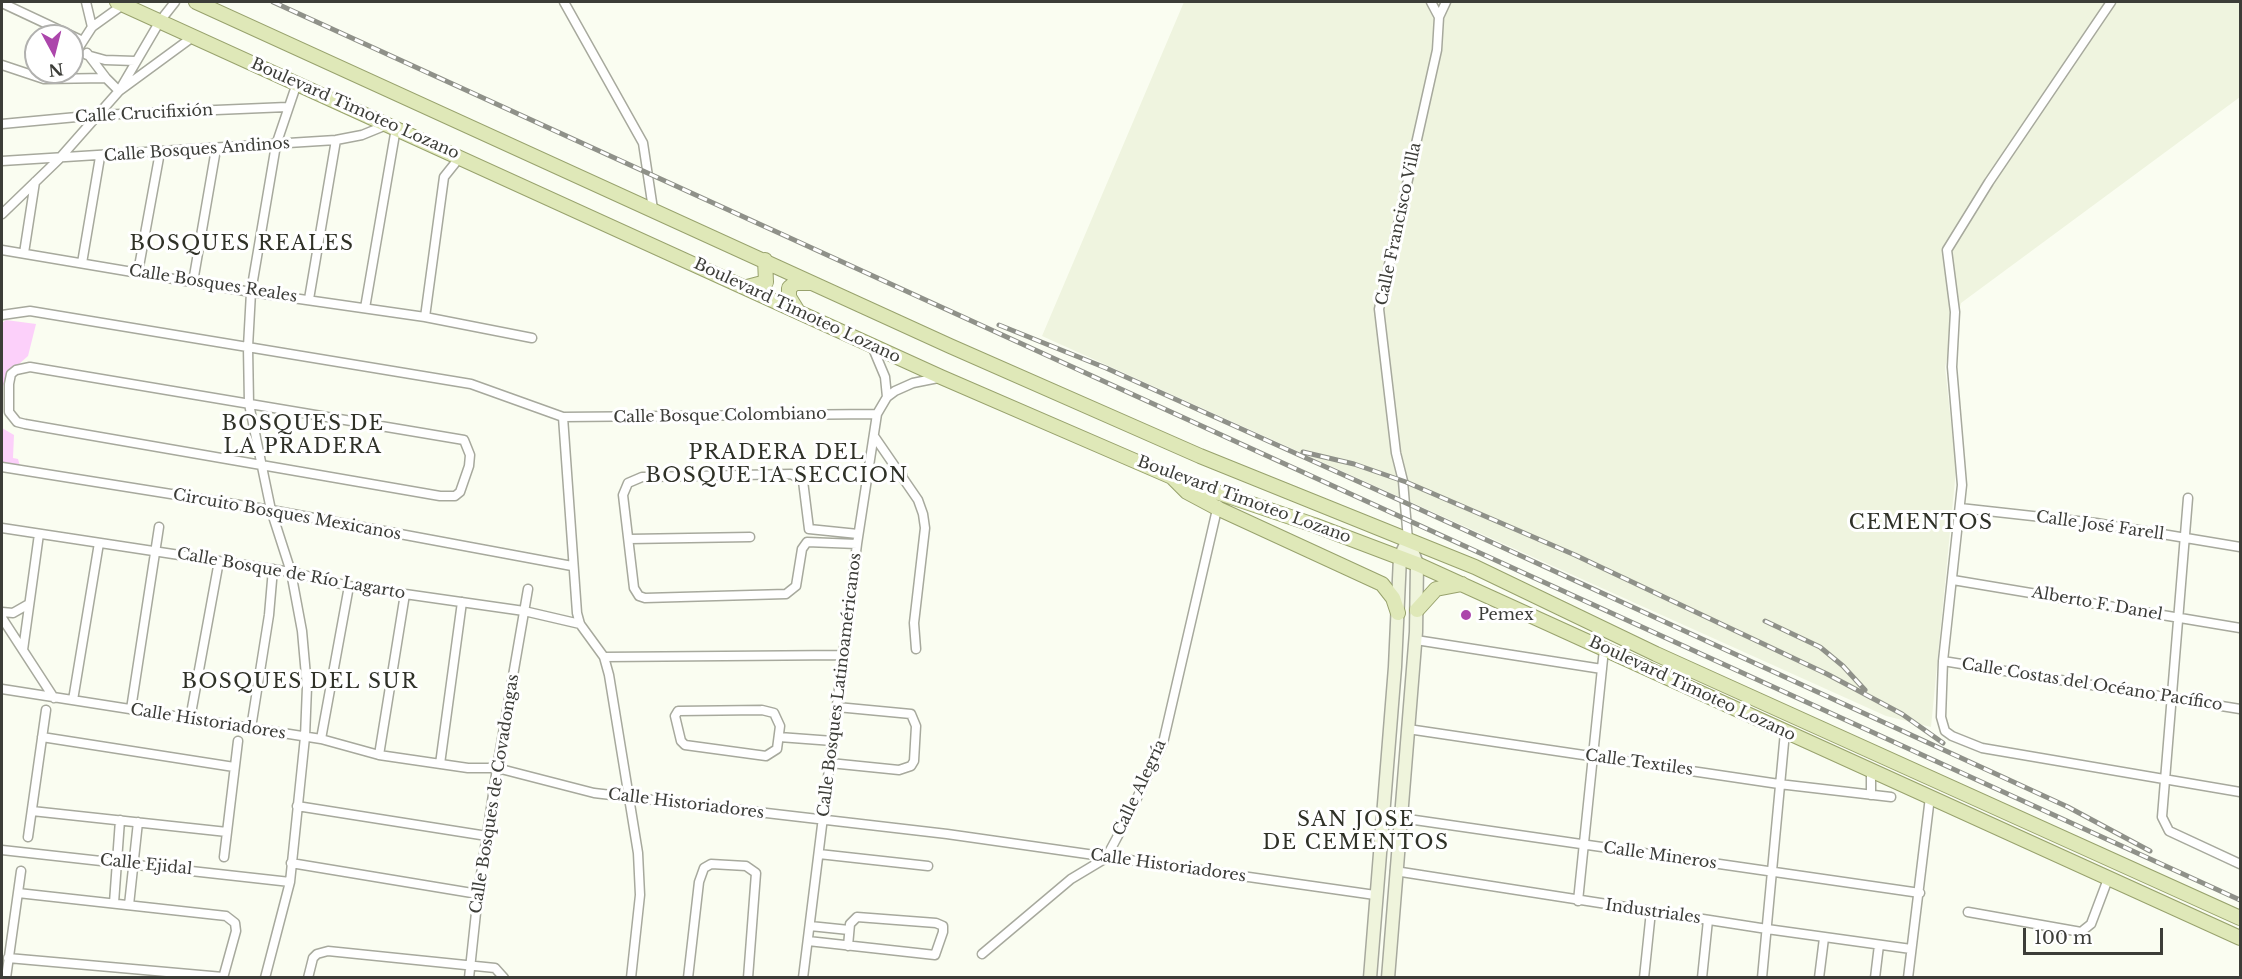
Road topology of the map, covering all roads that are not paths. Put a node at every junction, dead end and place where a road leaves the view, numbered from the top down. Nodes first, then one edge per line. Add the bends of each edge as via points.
1 (86, 2) edge
2 (122, 2) edge
3 (175, 2) edge
4 (196, 2) edge
5 (564, 2) edge
6 (1431, 2) edge
7 (1446, 2) edge
8 (2111, 2) edge
9 (2, 3) edge
10 (1439, 17) junction
11 (160, 21) junction
12 (47, 24) edge
13 (92, 27) junction
14 (194, 36) junction
15 (84, 39) edge
16 (84, 44) edge
17 (87, 55) junction
18 (135, 61) junction
19 (2, 65) edge
20 (24, 74) edge
21 (84, 77) edge
22 (106, 78) junction
23 (297, 83) junction
24 (119, 91) junction
25 (287, 107) junction
26 (98, 116) junction
27 (2, 124) edge
28 (392, 126) junction
29 (336, 140) junction
30 (276, 145) junction
31 (216, 149) junction
32 (160, 153) junction
33 (100, 157) junction
34 (460, 157) junction
35 (59, 159) junction
36 (2, 161) edge
37 (35, 182) junction
38 (652, 209) junction
39 (2, 214) edge
40 (2, 250) edge
41 (24, 253) junction
42 (765, 260) junction
43 (82, 263) junction
44 (138, 272) junction
45 (193, 282) junction
46 (813, 283) junction
47 (747, 287) junction
48 (251, 292) junction
49 (309, 299) junction
50 (365, 308) junction
51 (797, 310) junction
52 (2, 315) edge
53 (425, 317) junction
54 (532, 338) dead end
55 (871, 343) junction
56 (248, 347) junction
57 (941, 377) junction
58 (887, 396) junction
59 (249, 405) junction
60 (877, 414) junction
61 (563, 417) junction
62 (874, 436) junction
63 (262, 465) junction
64 (2, 467) edge
65 (902, 475) junction
66 (1172, 477) junction
67 (868, 479) junction
68 (1223, 494) junction
69 (2188, 498) dead end
70 (1216, 508) junction
71 (1960, 508) junction
72 (271, 510) junction
73 (159, 527) dead end
74 (2, 528) edge
75 (39, 534) junction
76 (858, 534) junction
77 (750, 537) dead end
78 (2185, 538) junction
79 (629, 539) junction
80 (1408, 540) junction
81 (99, 543) junction
82 (857, 544) junction
83 (2241, 547) edge
84 (156, 551) junction
85 (1400, 557) junction
86 (219, 561) junction
87 (1417, 564) junction
88 (572, 566) junction
89 (273, 569) junction
90 (291, 572) junction
91 (1953, 580) junction
92 (1462, 584) junction
93 (349, 586) junction
94 (528, 589) dead end
95 (405, 594) junction
96 (462, 602) junction
97 (27, 605) junction
98 (1417, 610) junction
99 (524, 611) junction
100 (2, 612) edge
101 (1398, 613) junction
102 (2, 618) edge
103 (2179, 618) junction
104 (580, 624) junction
105 (2241, 628) edge
106 (1416, 640) junction
107 (916, 649) dead end
108 (1604, 649) junction
109 (23, 650) junction
110 (844, 655) junction
111 (604, 657) junction
112 (1943, 661) junction
113 (1602, 669) junction
114 (2, 689) edge
115 (2172, 696) junction
116 (54, 698) junction
117 (73, 700) junction
118 (837, 707) junction
119 (131, 709) junction
120 (2241, 709) edge
121 (46, 710) dead end
122 (190, 719) junction
123 (251, 728) junction
124 (1408, 729) junction
125 (1785, 732) junction
126 (42, 736) junction
127 (305, 737) junction
128 (779, 737) junction
129 (321, 739) junction
130 (238, 741) dead end
131 (833, 741) junction
132 (379, 754) junction
133 (1592, 756) junction
134 (830, 763) junction
135 (440, 764) junction
136 (234, 767) junction
137 (497, 768) junction
138 (1871, 770) junction
139 (2164, 778) junction
140 (1779, 784) junction
141 (2241, 792) edge
142 (1871, 795) junction
143 (1891, 797) dead end
144 (1930, 797) junction
145 (628, 798) junction
146 (297, 806) junction
147 (32, 810) junction
148 (1401, 818) junction
149 (120, 820) junction
150 (823, 820) junction
151 (138, 822) junction
152 (227, 832) junction
153 (487, 836) junction
154 (28, 837) dead end
155 (1584, 845) junction
156 (2, 850) edge
157 (819, 854) junction
158 (224, 857) dead end
159 (1106, 858) junction
160 (117, 862) junction
161 (291, 863) junction
162 (133, 864) junction
163 (2241, 864) edge
164 (928, 866) dead end
165 (21, 871) dead end
166 (1395, 871) junction
167 (1773, 873) junction
168 (2108, 879) junction
169 (290, 882) junction
170 (18, 893) junction
171 (1920, 893) junction
172 (478, 894) junction
173 (1375, 895) junction
174 (1578, 901) junction
175 (114, 903) junction
176 (129, 905) junction
177 (1651, 911) junction
178 (1968, 912) dead end
179 (2241, 918) edge
180 (1708, 920) junction
181 (810, 926) junction
182 (1767, 929) junction
183 (849, 930) junction
184 (1824, 938) junction
185 (2241, 938) edge
186 (808, 941) junction
187 (1879, 945) junction
188 (848, 946) junction
189 (1911, 949) junction
190 (982, 954) dead end
191 (8, 957) junction
192 (470, 966) junction
193 (223, 977) edge
194 (6, 978) edge
195 (265, 978) edge
196 (308, 978) edge
197 (469, 978) edge
198 (504, 978) edge
199 (631, 978) edge
200 (688, 978) edge
201 (748, 978) edge
202 (803, 978) edge
203 (1370, 978) edge
204 (1388, 978) edge
205 (1644, 978) edge
206 (1702, 978) edge
207 (1761, 978) edge
208 (1819, 978) edge
209 (1875, 978) edge
210 (1908, 978) edge

1 - 13 street
2 - 11 main road, Boulevard Timoteo Lozano
2 - 13 street
3 - 11 street
4 - 38 main road, Boulevard Timoteo Lozano
5 - 38 street via 643,143
6 - 10 street
7 - 10 street
8 - 71 street via 1951,244 1947,257 1954,297 1952,367 1961,465
9 - 12 street
10 - 80 street, Calle Francisco Villa via 1437,50 1379,309
11 - 14 main road, Boulevard Timoteo Lozano
11 - 18 street
13 - 15 street
14 - 23 main road, Boulevard Timoteo Lozano
14 - 24 street
16 - 17 street
17 - 18 street
17 - 22 street
18 - 24 street
19 - 20 street
21 - 22 street
22 - 24 street
23 - 25 street
23 - 28 main road, Boulevard Timoteo Lozano
24 - 26 street
25 - 26 street, Calle Crucifixión
25 - 30 street
26 - 27 street, Calle Crucifixión
26 - 35 street
28 - 29 street, Calle Bosques Andinos
28 - 34 main road, Boulevard Timoteo Lozano
28 - 50 street
29 - 30 street, Calle Bosques Andinos
29 - 49 street
30 - 31 street, Calle Bosques Andinos
30 - 48 street
31 - 32 street, Calle Bosques Andinos
31 - 45 street
32 - 33 street, Calle Bosques Andinos
32 - 44 street
33 - 35 street, Calle Bosques Andinos
33 - 43 street
34 - 47 main road, Boulevard Timoteo Lozano
34 - 53 street via 444,177
35 - 36 street, Calle Bosques Andinos
35 - 37 street
37 - 39 street
37 - 41 street
38 - 42 main road, Boulevard Timoteo Lozano
40 - 41 street, Calle Bosques Reales
41 - 43 street, Calle Bosques Reales
42 - 46 main road, Boulevard Timoteo Lozano
42 - 47 main road via 766,282
43 - 44 street, Calle Bosques Reales
44 - 45 street, Calle Bosques Reales
45 - 48 street, Calle Bosques Reales
46 - 51 main road via 795,283 789,288 789,297
46 - 80 main road, Boulevard Timoteo Lozano via 1200,456
47 - 51 main road, Boulevard Timoteo Lozano
48 - 49 street, Calle Bosques Reales
48 - 56 street
49 - 50 street, Calle Bosques Reales
50 - 53 street, Calle Bosques Reales
51 - 55 main road, Boulevard Timoteo Lozano
52 - 56 street via 30,311
53 - 54 street, Calle Bosques Reales
55 - 57 main road, Boulevard Timoteo Lozano
55 - 58 street via 885,377
56 - 59 street
56 - 61 street via 471,384
57 - 58 street via 913,383
57 - 66 main road, Boulevard Timoteo Lozano
58 - 60 street, Calle Bosques Latinoaméricanos
59 - 63 street
59 - 63 street via 464,440 470,455 464,487 456,496
59 - 63 street via 30,367 11,374 8,403 12,417 25,424
60 - 61 street, Calle Bosque Colombiano
60 - 62 street, Calle Bosques Latinoaméricanos
61 - 88 street
62 - 65 street
62 - 67 street, Calle Bosques Latinoaméricanos
63 - 72 street
64 - 72 street, Circuito Bosques Mexicanos
65 - 67 street via 884,472
65 - 107 street via 918,500 925,528 914,623
66 - 68 main road, Boulevard Timoteo Lozano
66 - 70 main road via 1187,492
67 - 76 street, Calle Bosques Latinoaméricanos
68 - 70 street, Calle Alegría
68 - 85 main road, Boulevard Timoteo Lozano
69 - 78 street
70 - 101 main road via 1382,584
70 - 159 street, Calle Alegría via 1162,743
71 - 78 street, Calle José Farell via 2096,523
71 - 91 street
72 - 88 street, Circuito Bosques Mexicanos
72 - 90 street
73 - 84 street
74 - 75 street, Calle Bosque de Río Lagarto
75 - 81 street, Calle Bosque de Río Lagarto
75 - 97 street
76 - 79 street via 809,529 804,485 798,476 654,476 633,479 625,489
76 - 82 street, Calle Bosques Latinoaméricanos
77 - 79 street
78 - 83 street, Calle José Farell
78 - 103 street
79 - 82 street via 634,588 645,598 786,594 796,586 802,549 807,542
80 - 85 main road
80 - 87 main road
80 - 179 main road, Boulevard Timoteo Lozano via 1475,567 1656,654
81 - 84 street, Calle Bosque de Río Lagarto
81 - 117 street
82 - 110 street, Calle Bosques Latinoaméricanos
84 - 86 street, Calle Bosque de Río Lagarto
84 - 119 street
85 - 87 main road, Boulevard Timoteo Lozano
85 - 101 main road
86 - 89 street, Calle Bosque de Río Lagarto
86 - 122 street
87 - 92 main road, Boulevard Timoteo Lozano
87 - 98 main road
88 - 104 street
89 - 90 street, Calle Bosque de Río Lagarto
89 - 123 street
90 - 93 street, Calle Bosque de Río Lagarto
90 - 127 street via 305,657
91 - 103 street, Alberto F. Danel
91 - 112 street
92 - 98 main road via 1436,589
92 - 108 main road, Boulevard Timoteo Lozano
93 - 95 street, Calle Bosque de Río Lagarto
93 - 129 street
94 - 99 street, Calle Bosques de Covadongas
95 - 96 street, Calle Bosque de Río Lagarto
95 - 132 street
96 - 99 street, Calle Bosque de Río Lagarto
96 - 135 street
97 - 100 street via 13,613
97 - 109 street
98 - 106 main road
99 - 104 street, Calle Bosque de Río Lagarto
99 - 137 street, Calle Bosques de Covadongas
101 - 173 main road
102 - 109 street
103 - 105 street, Alberto F. Danel
103 - 115 street
104 - 111 street
106 - 113 street
106 - 124 main road
108 - 113 street
108 - 125 main road, Boulevard Timoteo Lozano
109 - 116 street
110 - 111 street
110 - 118 street, Calle Bosques Latinoaméricanos
111 - 145 street
112 - 115 street, Calle Costas del Océano Pacífico
112 - 139 street via 1942,724 1952,736 1982,748
113 - 133 street
114 - 116 street, Calle Historiadores
115 - 120 street, Calle Costas del Océano Pacífico
115 - 139 street
116 - 117 street, Calle Historiadores
117 - 119 street, Calle Historiadores
118 - 131 street, Calle Bosques Latinoaméricanos
118 - 134 street via 911,714 916,726 914,761 907,769 898,770
119 - 122 street, Calle Historiadores
121 - 126 street
122 - 123 street, Calle Historiadores
123 - 127 street, Calle Historiadores
124 - 133 street, Calle Textiles
124 - 148 main road
125 - 138 main road, Boulevard Timoteo Lozano
125 - 140 street
126 - 136 street
126 - 147 street
127 - 129 street, Calle Historiadores
127 - 146 street
128 - 128 street via 774,712 678,711 675,716 685,745 766,756 775,753
128 - 131 street
129 - 132 street, Calle Historiadores
130 - 136 street
131 - 134 street, Calle Bosques Latinoaméricanos
132 - 135 street, Calle Historiadores
133 - 140 street, Calle Textiles
133 - 155 street
134 - 150 street, Calle Bosques Latinoaméricanos
135 - 137 street, Calle Historiadores
136 - 152 street
137 - 145 street, Calle Historiadores
137 - 153 street, Calle Bosques de Covadongas
138 - 142 street
138 - 144 main road, Boulevard Timoteo Lozano
139 - 141 street
139 - 163 street via 2162,816 2169,831
140 - 142 street, Calle Textiles
140 - 167 street
142 - 143 street, Calle Textiles
144 - 168 main road, Boulevard Timoteo Lozano
144 - 171 street
145 - 150 street, Calle Historiadores
145 - 199 street via 640,881
146 - 153 street
146 - 161 street
147 - 149 street
147 - 154 street
148 - 155 street, Calle Mineros
148 - 166 main road
149 - 151 street
149 - 160 street
150 - 157 street, Calle Bosques Latinoaméricanos
150 - 159 street, Calle Historiadores
151 - 152 street
151 - 162 street
152 - 158 street
153 - 172 street, Calle Bosques de Covadongas
155 - 167 street, Calle Mineros
155 - 174 street
156 - 160 street, Calle Ejidal
157 - 164 street
157 - 181 street, Calle Bosques Latinoaméricanos
159 - 173 street, Calle Historiadores
159 - 190 street via 1071,879
160 - 162 street, Calle Ejidal
160 - 175 street
161 - 169 street
161 - 172 street
162 - 169 street, Calle Ejidal
162 - 176 street
165 - 170 street
166 - 174 street, Industriales
166 - 204 main road
167 - 171 street, Calle Mineros
167 - 182 street
168 - 178 street via 2089,928 2081,932
168 - 185 main road, Boulevard Timoteo Lozano
169 - 195 street
170 - 175 street
170 - 191 street
171 - 189 street
172 - 192 street, Calle Bosques de Covadongas
173 - 203 main road
174 - 177 street, Industriales
175 - 176 street
176 - 193 street via 231,918 236,932
177 - 180 street, Industriales
177 - 205 street
180 - 182 street, Industriales
180 - 206 street
181 - 183 street
181 - 186 street, Calle Bosques Latinoaméricanos
182 - 184 street, Industriales
182 - 207 street
183 - 188 street
183 - 188 street via 857,917 936,923 943,926 944,932 935,955
184 - 187 street, Industriales
184 - 208 street
186 - 188 street
186 - 202 street, Calle Bosques Latinoaméricanos
187 - 189 street, Industriales
187 - 209 street
189 - 210 street
191 - 193 street
191 - 194 street
192 - 196 street via 328,951 313,958
192 - 197 street, Calle Bosques de Covadongas
192 - 198 street via 495,968
200 - 201 street via 699,882 704,868 711,864 746,866 756,873

